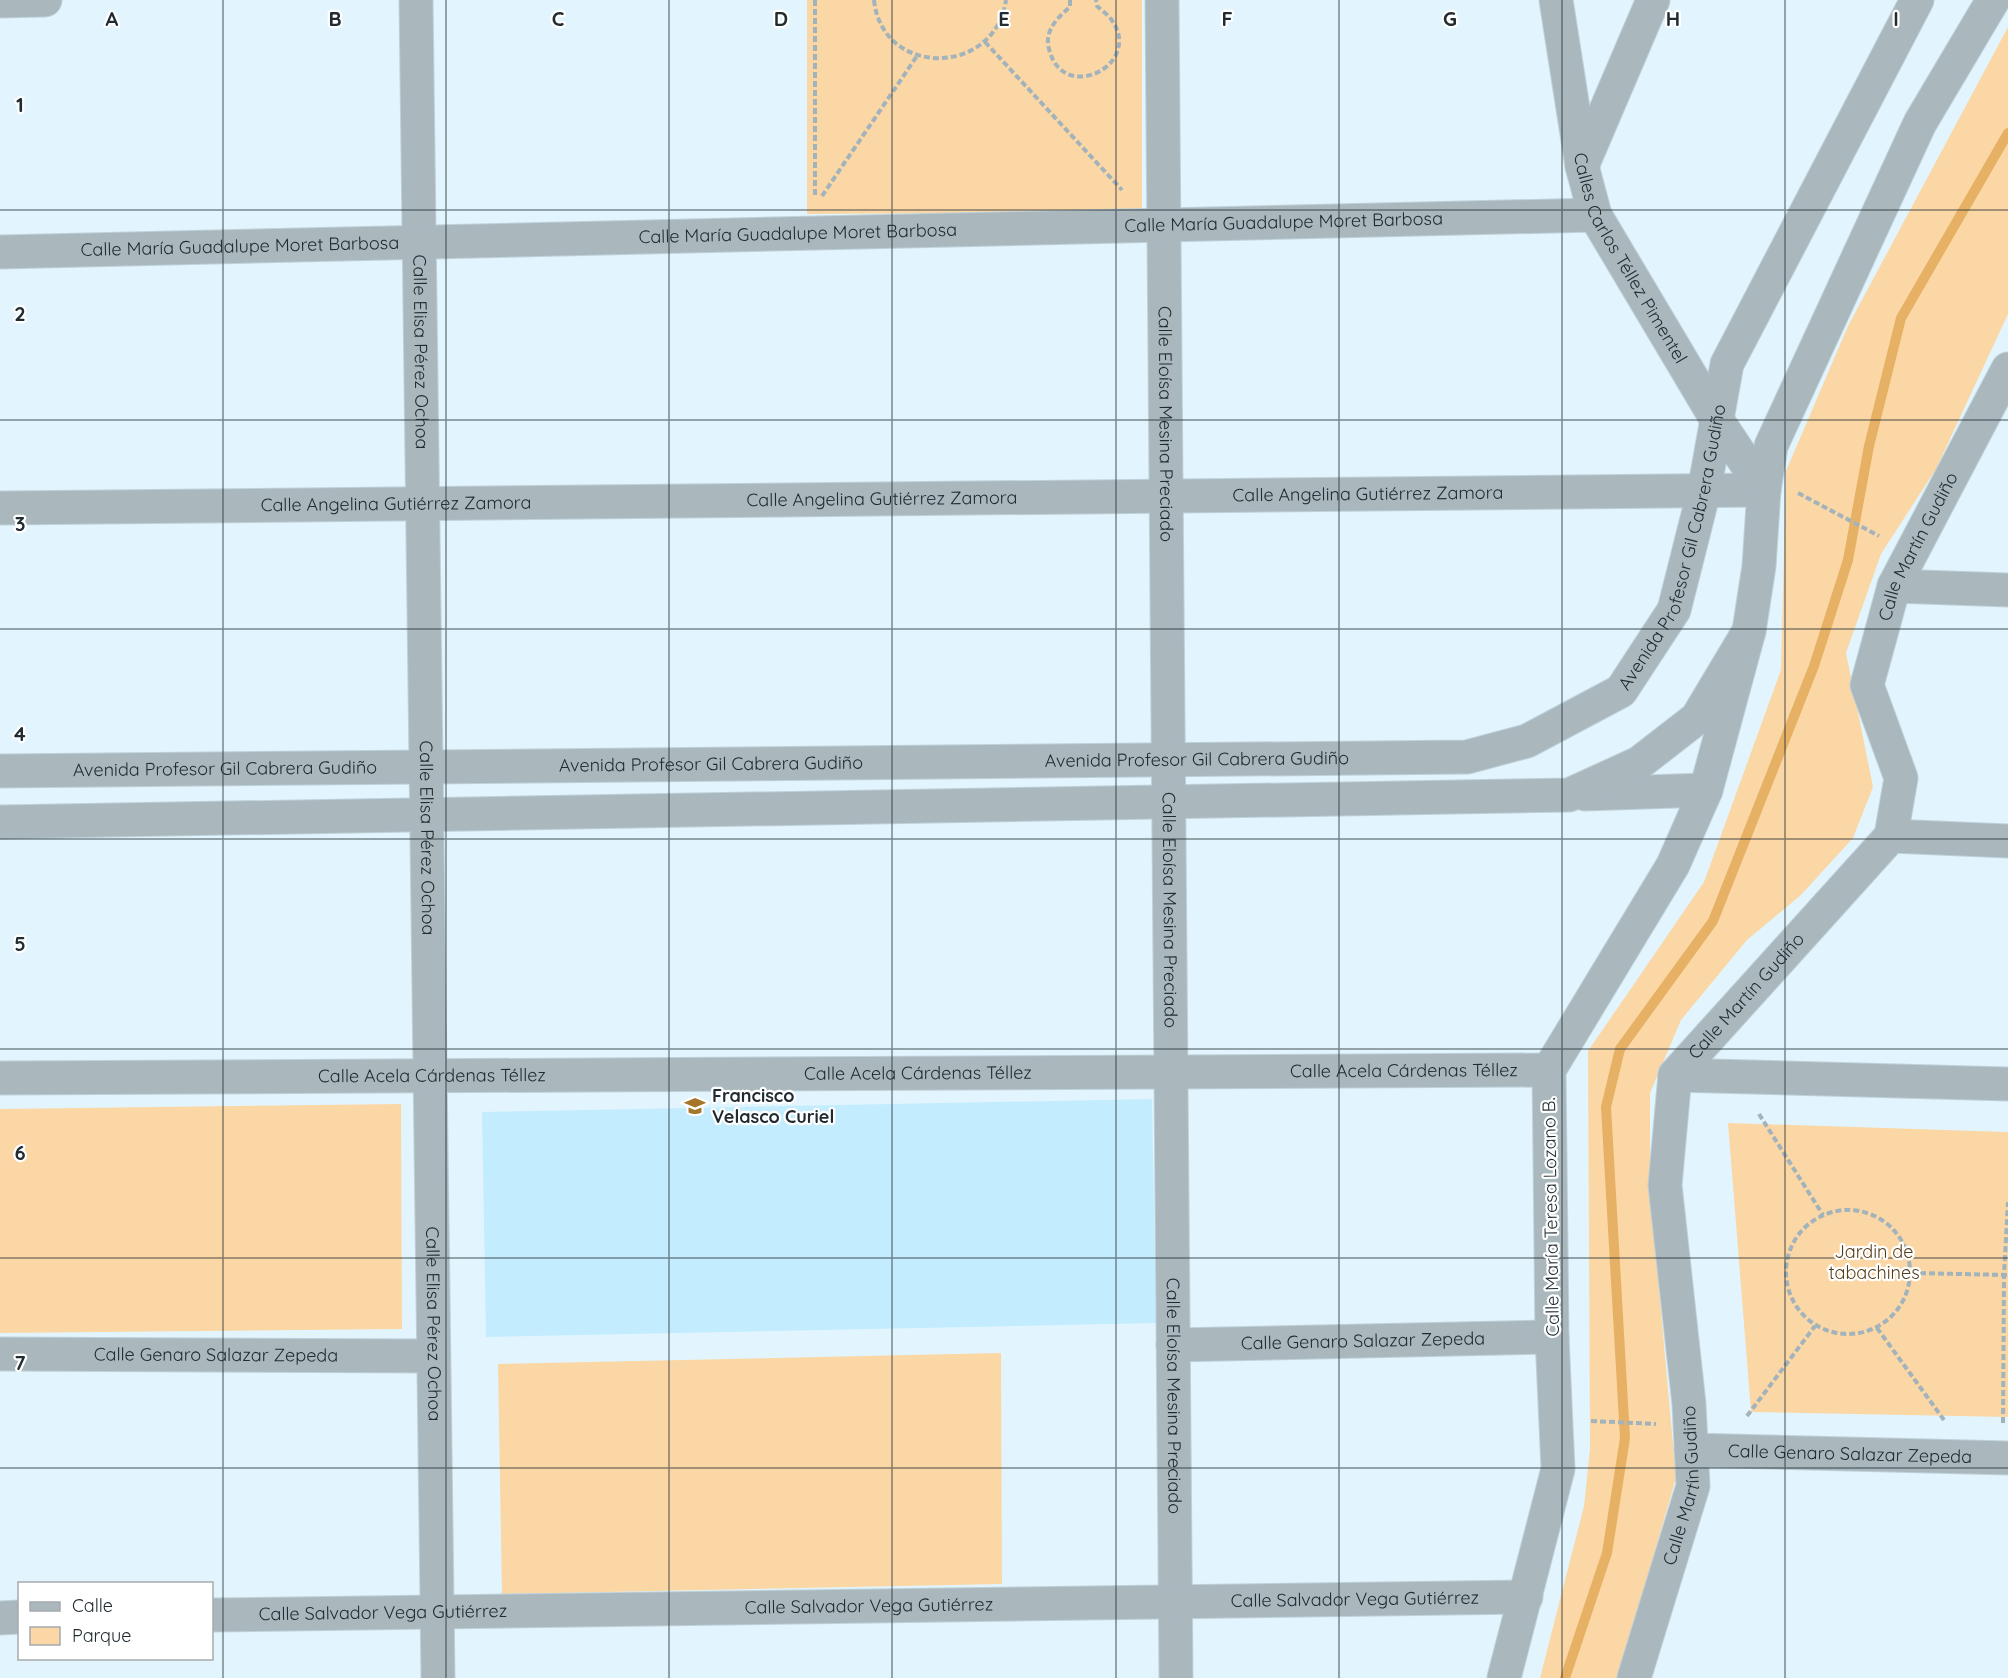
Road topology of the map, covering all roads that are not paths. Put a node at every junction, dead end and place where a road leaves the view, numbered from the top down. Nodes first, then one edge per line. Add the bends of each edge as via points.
1 (37, 0) edge
2 (45, 0) edge
3 (416, 0) edge
4 (1162, 0) edge
5 (1556, 0) edge
6 (1653, 0) edge
7 (1917, 0) edge
8 (1993, 0) edge
9 (0, 1) edge
10 (1582, 166) junction
11 (1595, 215) junction
12 (1164, 225) junction
13 (420, 243) junction
14 (0, 252) edge
15 (2008, 369) edge
16 (1717, 420) junction
17 (1779, 490) junction
18 (1704, 491) junction
19 (1166, 496) junction
20 (423, 504) junction
21 (0, 508) edge
22 (1894, 586) junction
23 (2008, 590) edge
24 (1749, 631) junction
25 (1168, 761) junction
26 (426, 768) junction
27 (0, 771) edge
28 (1706, 790) junction
29 (1569, 795) junction
30 (1169, 802) junction
31 (426, 814) junction
32 (0, 822) edge
33 (1891, 837) junction
34 (2008, 841) edge
35 (1549, 1070) junction
36 (1171, 1071) junction
37 (430, 1075) junction
38 (1675, 1075) junction
39 (0, 1078) edge
40 (2008, 1084) edge
41 (1552, 1337) junction
42 (1173, 1345) junction
43 (0, 1354) edge
44 (434, 1356) junction
45 (1691, 1450) junction
46 (2008, 1458) edge
47 (1526, 1597) junction
48 (1175, 1601) junction
49 (437, 1612) junction
50 (213, 1615) edge
51 (18, 1617) edge
52 (0, 1618) edge
53 (438, 1678) edge
54 (1176, 1678) edge
55 (1504, 1678) edge
56 (1634, 1678) edge

1 - 2 street
1 - 9 street
3 - 13 street, Calle Elisa Pérez Ochoa
4 - 12 street, Calle Eloísa Mesina Preciado
5 - 10 street, Calles Carlos Téllez Pimentel
6 - 10 street
7 - 16 street, Avenida Profesor Gil Cabrera Gudiño via 1727,364
8 - 17 street via 1920,123 1771,446
10 - 11 street, Calles Carlos Téllez Pimentel
11 - 12 street, Calle María Guadalupe Moret Barbosa
11 - 16 street, Calles Carlos Téllez Pimentel
12 - 13 street, Calle María Guadalupe Moret Barbosa
12 - 19 street, Calle Eloísa Mesina Preciado
13 - 14 street, Calle María Guadalupe Moret Barbosa
13 - 20 street, Calle Elisa Pérez Ochoa
15 - 22 street, Calle Martín Gudiño
16 - 17 street, Calles Carlos Téllez Pimentel
16 - 18 street, Avenida Profesor Gil Cabrera Gudiño
17 - 18 street, Calle Angelina Gutiérrez Zamora
17 - 24 street via 1759,566
18 - 19 street, Calle Angelina Gutiérrez Zamora
18 - 25 street, Avenida Profesor Gil Cabrera Gudiño via 1674,610 1621,691 1527,741 1467,758
19 - 20 street, Calle Angelina Gutiérrez Zamora
19 - 25 street, Calle Eloísa Mesina Preciado
20 - 21 street, Calle Angelina Gutiérrez Zamora
20 - 26 street, Calle Elisa Pérez Ochoa
22 - 23 street
22 - 33 street, Calle Martín Gudiño via 1867,685 1901,778
24 - 28 street
24 - 29 street via 1697,718 1639,763
25 - 26 street, Avenida Profesor Gil Cabrera Gudiño
25 - 30 street, Calle Eloísa Mesina Preciado
26 - 27 street, Avenida Profesor Gil Cabrera Gudiño
26 - 31 street, Calle Elisa Pérez Ochoa
28 - 29 street
28 - 35 street via 1673,865
29 - 30 street
30 - 31 street
30 - 36 street, Calle Eloísa Mesina Preciado
31 - 32 street
31 - 37 street, Calle Elisa Pérez Ochoa
33 - 34 street
33 - 38 street, Calle Martín Gudiño
35 - 36 street, Calle Acela Cárdenas Téllez
35 - 41 street, Calle María Teresa Lozano B.
36 - 37 street, Calle Acela Cárdenas Téllez
36 - 42 street, Calle Eloísa Mesina Preciado
37 - 39 street, Calle Acela Cárdenas Téllez
37 - 44 street, Calle Elisa Pérez Ochoa
38 - 40 street
38 - 45 street, Calle Martín Gudiño via 1665,1185
41 - 42 street, Calle Genaro Salazar Zepeda
41 - 47 street, Calle María Teresa Lozano B. via 1558,1469
42 - 48 street, Calle Eloísa Mesina Preciado
43 - 44 street, Calle Genaro Salazar Zepeda
44 - 49 street, Calle Elisa Pérez Ochoa
45 - 46 street, Calle Genaro Salazar Zepeda
45 - 56 street, Calle Martín Gudiño via 1693,1486
47 - 48 street, Calle Salvador Vega Gutiérrez
47 - 55 street, Calle María Teresa Lozano B.
48 - 49 street, Calle Salvador Vega Gutiérrez
48 - 54 street, Calle Eloísa Mesina Preciado
49 - 50 street, Calle Salvador Vega Gutiérrez
49 - 53 street, Calle Elisa Pérez Ochoa
51 - 52 street

